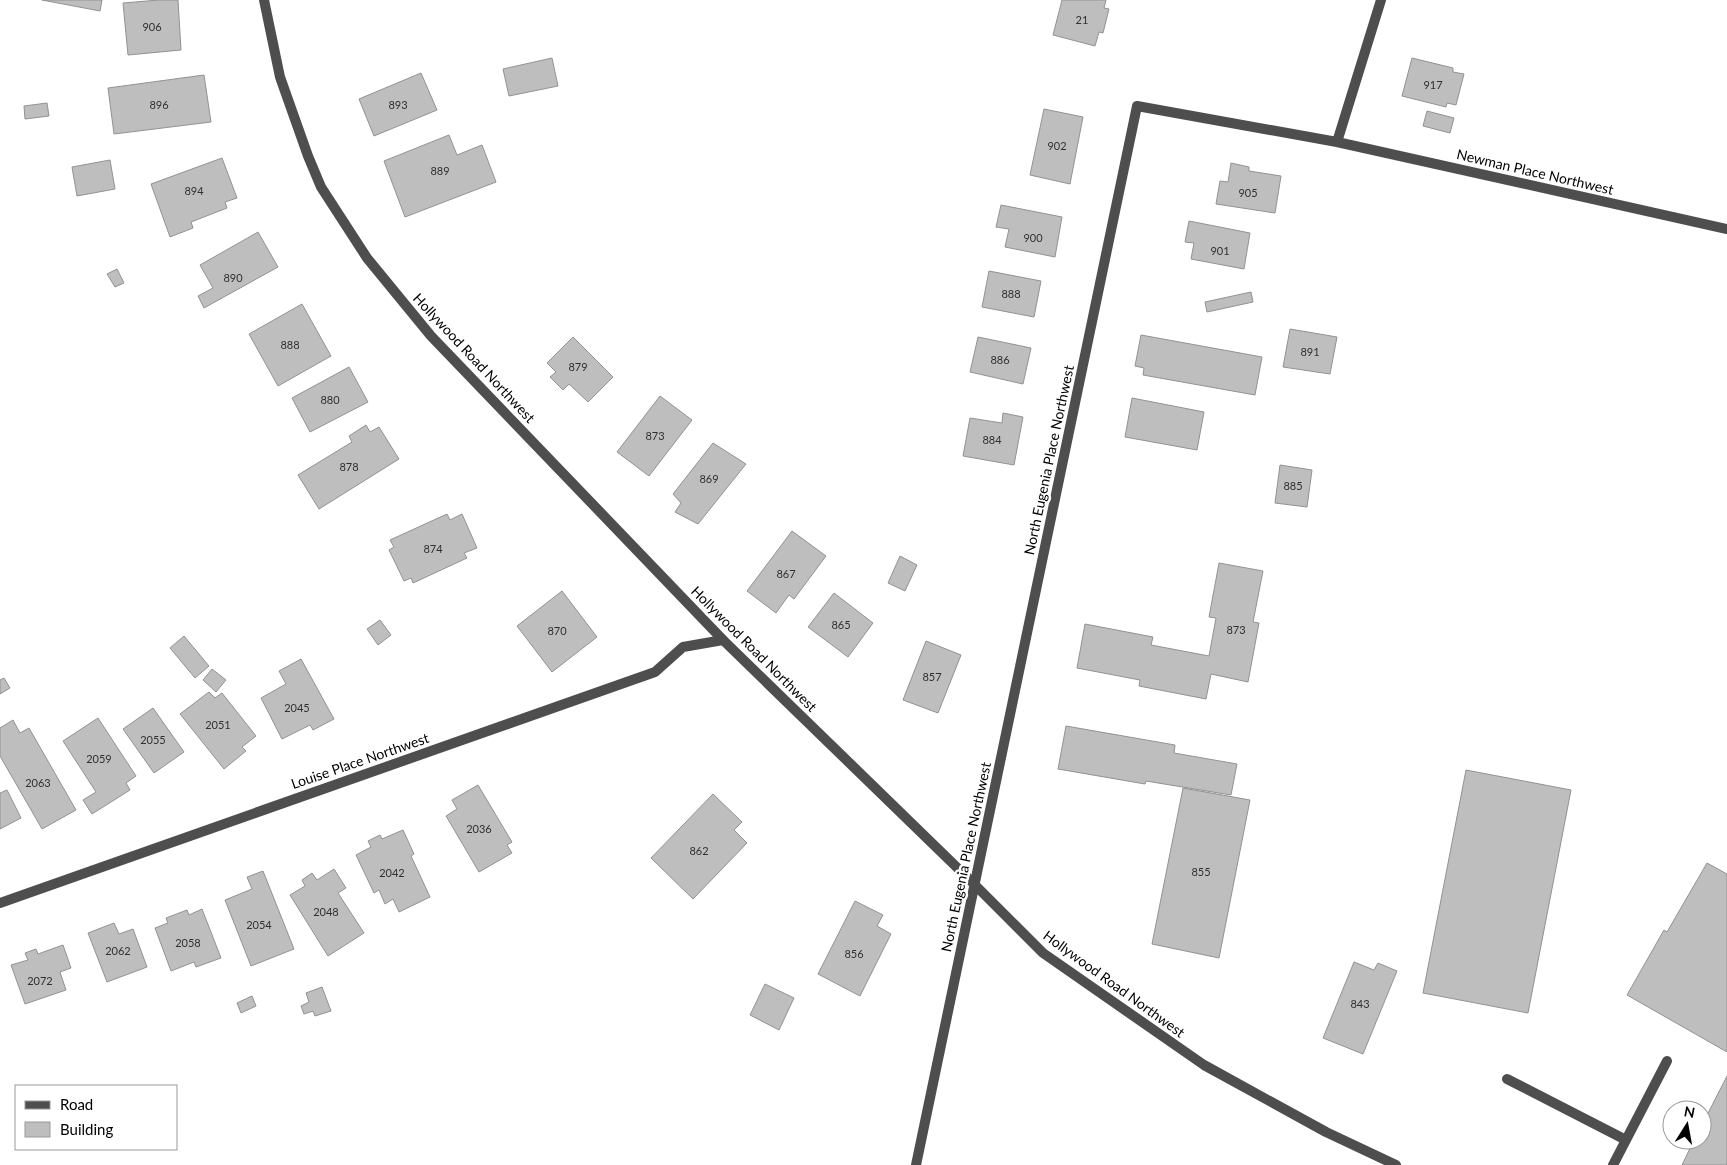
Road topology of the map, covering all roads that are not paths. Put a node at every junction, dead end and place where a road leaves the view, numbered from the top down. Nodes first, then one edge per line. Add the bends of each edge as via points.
1 (1382, 0) edge
2 (267, 3) edge
3 (1337, 142) junction
4 (1727, 229) edge
5 (723, 640) junction
6 (974, 884) junction
7 (0, 903) edge
8 (1667, 1062) dead end
9 (1507, 1080) dead end
10 (1626, 1140) junction
11 (916, 1165) edge
12 (1396, 1165) edge
13 (1613, 1165) edge

1 - 3 street
2 - 5 street, Hollywood Road Northwest via 280,77 308,156 321,187 366,258 431,336
3 - 4 street, Newman Place Northwest
3 - 6 street, North Eugenia Place Northwest via 1138,106
5 - 6 street, Hollywood Road Northwest
5 - 7 street, Louise Place Northwest via 683,647 655,672
6 - 11 street, North Eugenia Place Northwest
6 - 12 street, Hollywood Road Northwest via 1043,953 1204,1065 1326,1132
8 - 10 street
9 - 10 street
10 - 13 street

